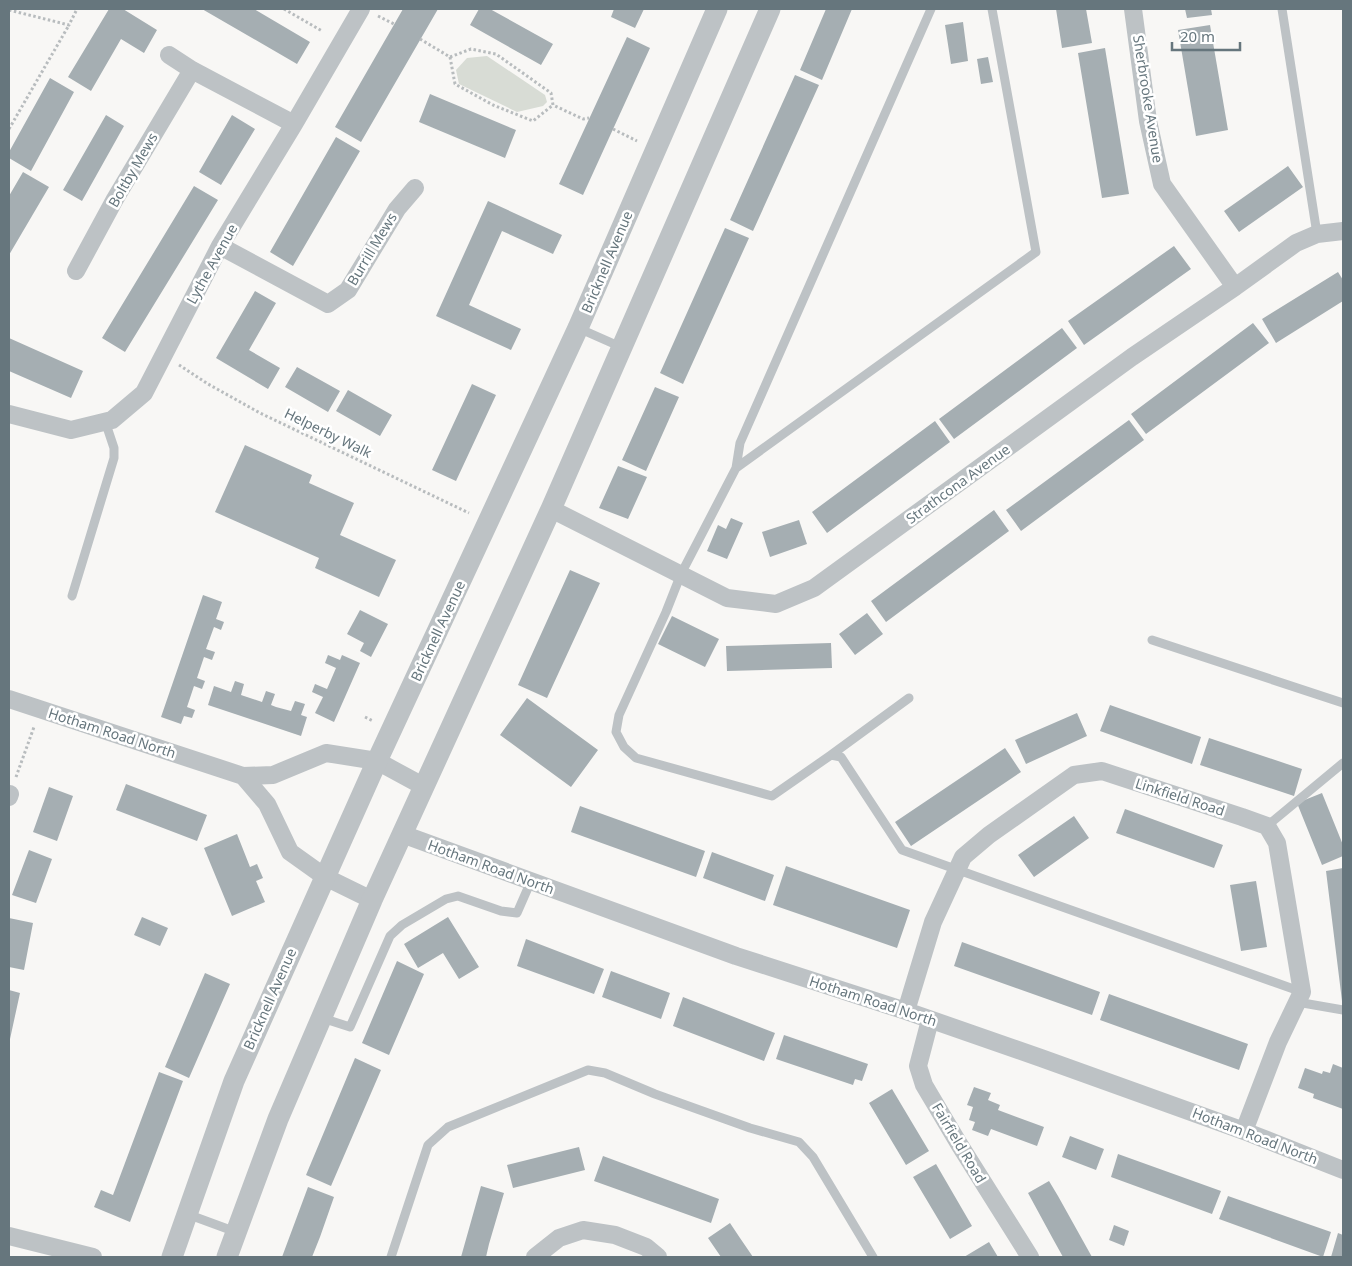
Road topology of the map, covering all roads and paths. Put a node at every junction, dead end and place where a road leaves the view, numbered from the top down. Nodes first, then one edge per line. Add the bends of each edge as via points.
1 (77, 9) edge
2 (284, 9) edge
3 (361, 9) edge
4 (717, 9) edge
5 (770, 9) edge
6 (931, 9) edge
7 (992, 9) edge
8 (1134, 9) edge
9 (1282, 9) edge
10 (9, 10) edge
11 (69, 25) junction
12 (322, 31) dead end
13 (420, 40) dead end
14 (169, 55) dead end
15 (450, 57) junction
16 (192, 70) junction
17 (553, 105) junction
18 (589, 118) dead end
19 (294, 124) junction
20 (9, 129) edge
21 (415, 188) dead end
22 (1343, 231) edge
23 (1317, 234) junction
24 (220, 246) junction
25 (76, 271) dead end
26 (1235, 287) junction
27 (578, 328) junction
28 (621, 348) junction
29 (164, 355) junction
30 (9, 414) edge
31 (105, 421) junction
32 (736, 468) junction
33 (551, 510) junction
34 (488, 522) junction
35 (681, 574) junction
36 (72, 596) dead end
37 (1152, 640) dead end
38 (909, 698) dead end
39 (9, 699) edge
40 (1343, 703) edge
41 (40, 710) junction
42 (831, 755) junction
43 (377, 761) junction
44 (1343, 763) edge
45 (243, 776) junction
46 (424, 786) junction
47 (9, 796) edge
48 (1267, 826) junction
49 (402, 834) junction
50 (957, 870) junction
51 (325, 877) junction
52 (531, 881) junction
53 (372, 900) junction
54 (1300, 997) junction
55 (1343, 1010) edge
56 (906, 1011) junction
57 (322, 1018) junction
58 (930, 1020) junction
59 (1244, 1132) junction
60 (1343, 1170) edge
61 (187, 1214) junction
62 (236, 1232) junction
63 (9, 1236) edge
64 (93, 1257) edge
65 (172, 1257) edge
66 (227, 1257) edge
67 (391, 1257) edge
68 (535, 1257) edge
69 (658, 1257) edge
70 (873, 1257) edge
71 (1030, 1257) edge

1 - 11 path
2 - 12 path
3 - 19 street, Lythe Avenue
4 - 27 street, Bricknell Avenue
5 - 28 street
6 - 32 lane via 740,444
7 - 32 lane via 1036,252
8 - 26 street, Sherbrooke Avenue via 1148,121 1162,184
9 - 23 lane
10 - 11 path
11 - 20 path
13 - 15 path
14 - 16 street
15 - 17 path via 470,48 496,54 551,93
15 - 17 path via 455,84 493,105 534,121
16 - 19 street
16 - 25 street, Boltby Mews
17 - 18 path via 583,119
19 - 24 street, Lythe Avenue
21 - 24 street, Burrill Mews via 397,209 348,290 328,304
22 - 23 street, Strathcona Avenue
23 - 26 street, Strathcona Avenue via 1296,243
24 - 29 street, Lythe Avenue
26 - 35 street, Strathcona Avenue via 1132,357 814,588 776,604 727,598
27 - 28 lane
27 - 34 street, Bricknell Avenue
28 - 33 street
29 - 31 street, Lythe Avenue via 144,393 112,420
29 - 34 path, Helperby Walk via 260,413
30 - 31 street, Lythe Avenue via 71,430
31 - 36 lane via 114,458
32 - 35 lane
33 - 35 street, Strathcona Avenue
33 - 46 street
34 - 43 street, Bricknell Avenue
35 - 42 lane via 619,715 616,732 624,746 636,758 772,796
37 - 40 lane
38 - 42 lane
39 - 41 street, Hotham Road North
41 - 45 street, Hotham Road North
41 - 47 path
42 - 50 lane via 841,757 902,850
43 - 45 street, Hotham Road North via 326,753 273,775
43 - 46 street, Hotham Road North
43 - 51 street, Bricknell Avenue
44 - 48 lane
45 - 51 street via 267,804 290,852
46 - 49 street
48 - 50 street, Linkfield Road via 1102,771 1074,775 989,835 963,857
48 - 54 street via 1277,843
49 - 52 street, Hotham Road North
49 - 53 street
50 - 54 lane
50 - 56 street, Linkfield Road via 933,922
51 - 53 street
51 - 61 street, Bricknell Avenue via 234,1081
52 - 56 street, Hotham Road North via 736,956
52 - 57 lane via 517,913 501,911 458,896 446,899 402,925 390,936 350,1027
53 - 57 street
54 - 55 lane
54 - 59 street via 1278,1042
56 - 58 street, Hotham Road North
57 - 62 street via 278,1119
58 - 59 street, Hotham Road North
58 - 71 street, Fairfield Road via 918,1066 924,1085
59 - 60 street, Hotham Road North
61 - 62 lane
61 - 65 street, Bricknell Avenue
62 - 66 street
63 - 64 street
67 - 70 lane via 428,1145 448,1126 588,1070 605,1072 655,1094 799,1142 813,1157
68 - 69 street via 559,1238 583,1230 614,1235 646,1247

